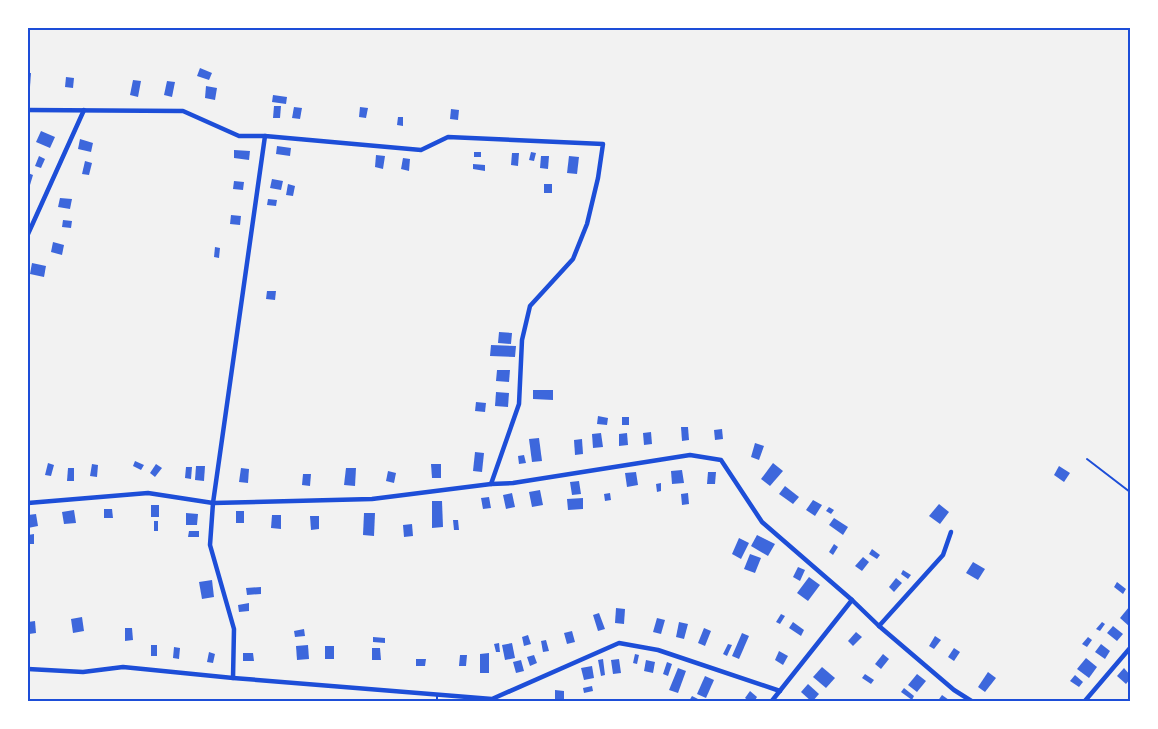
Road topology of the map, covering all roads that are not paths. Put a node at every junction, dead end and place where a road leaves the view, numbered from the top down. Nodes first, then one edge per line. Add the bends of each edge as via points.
1 (28, 110) edge
2 (84, 110) junction
3 (265, 136) junction
4 (28, 234) edge
5 (1087, 459) dead end
6 (491, 484) junction
7 (1130, 492) edge
8 (28, 503) edge
9 (213, 503) junction
10 (951, 532) dead end
11 (852, 600) junction
12 (879, 626) junction
13 (1130, 648) edge
14 (28, 669) edge
15 (233, 678) junction
16 (780, 691) junction
17 (437, 694) junction
18 (437, 702) edge
19 (771, 702) edge
20 (973, 702) edge
21 (1084, 702) edge

1 - 2 street
2 - 3 street via 183,110 239,136
2 - 4 street
3 - 6 street via 421,150 448,137 603,144 587,224 573,259 530,306 522,340 519,404
3 - 9 street
5 - 7 lane
6 - 9 street via 372,499
6 - 11 street via 690,455 721,460 762,522
8 - 9 street via 148,493
9 - 15 street via 210,545 234,629
10 - 12 street via 943,555
11 - 12 street
11 - 16 street
12 - 20 street via 954,690
13 - 21 street
14 - 15 street via 82,672 123,667
15 - 17 street
16 - 17 street via 658,650 620,643 492,699
16 - 19 street
17 - 18 lane

